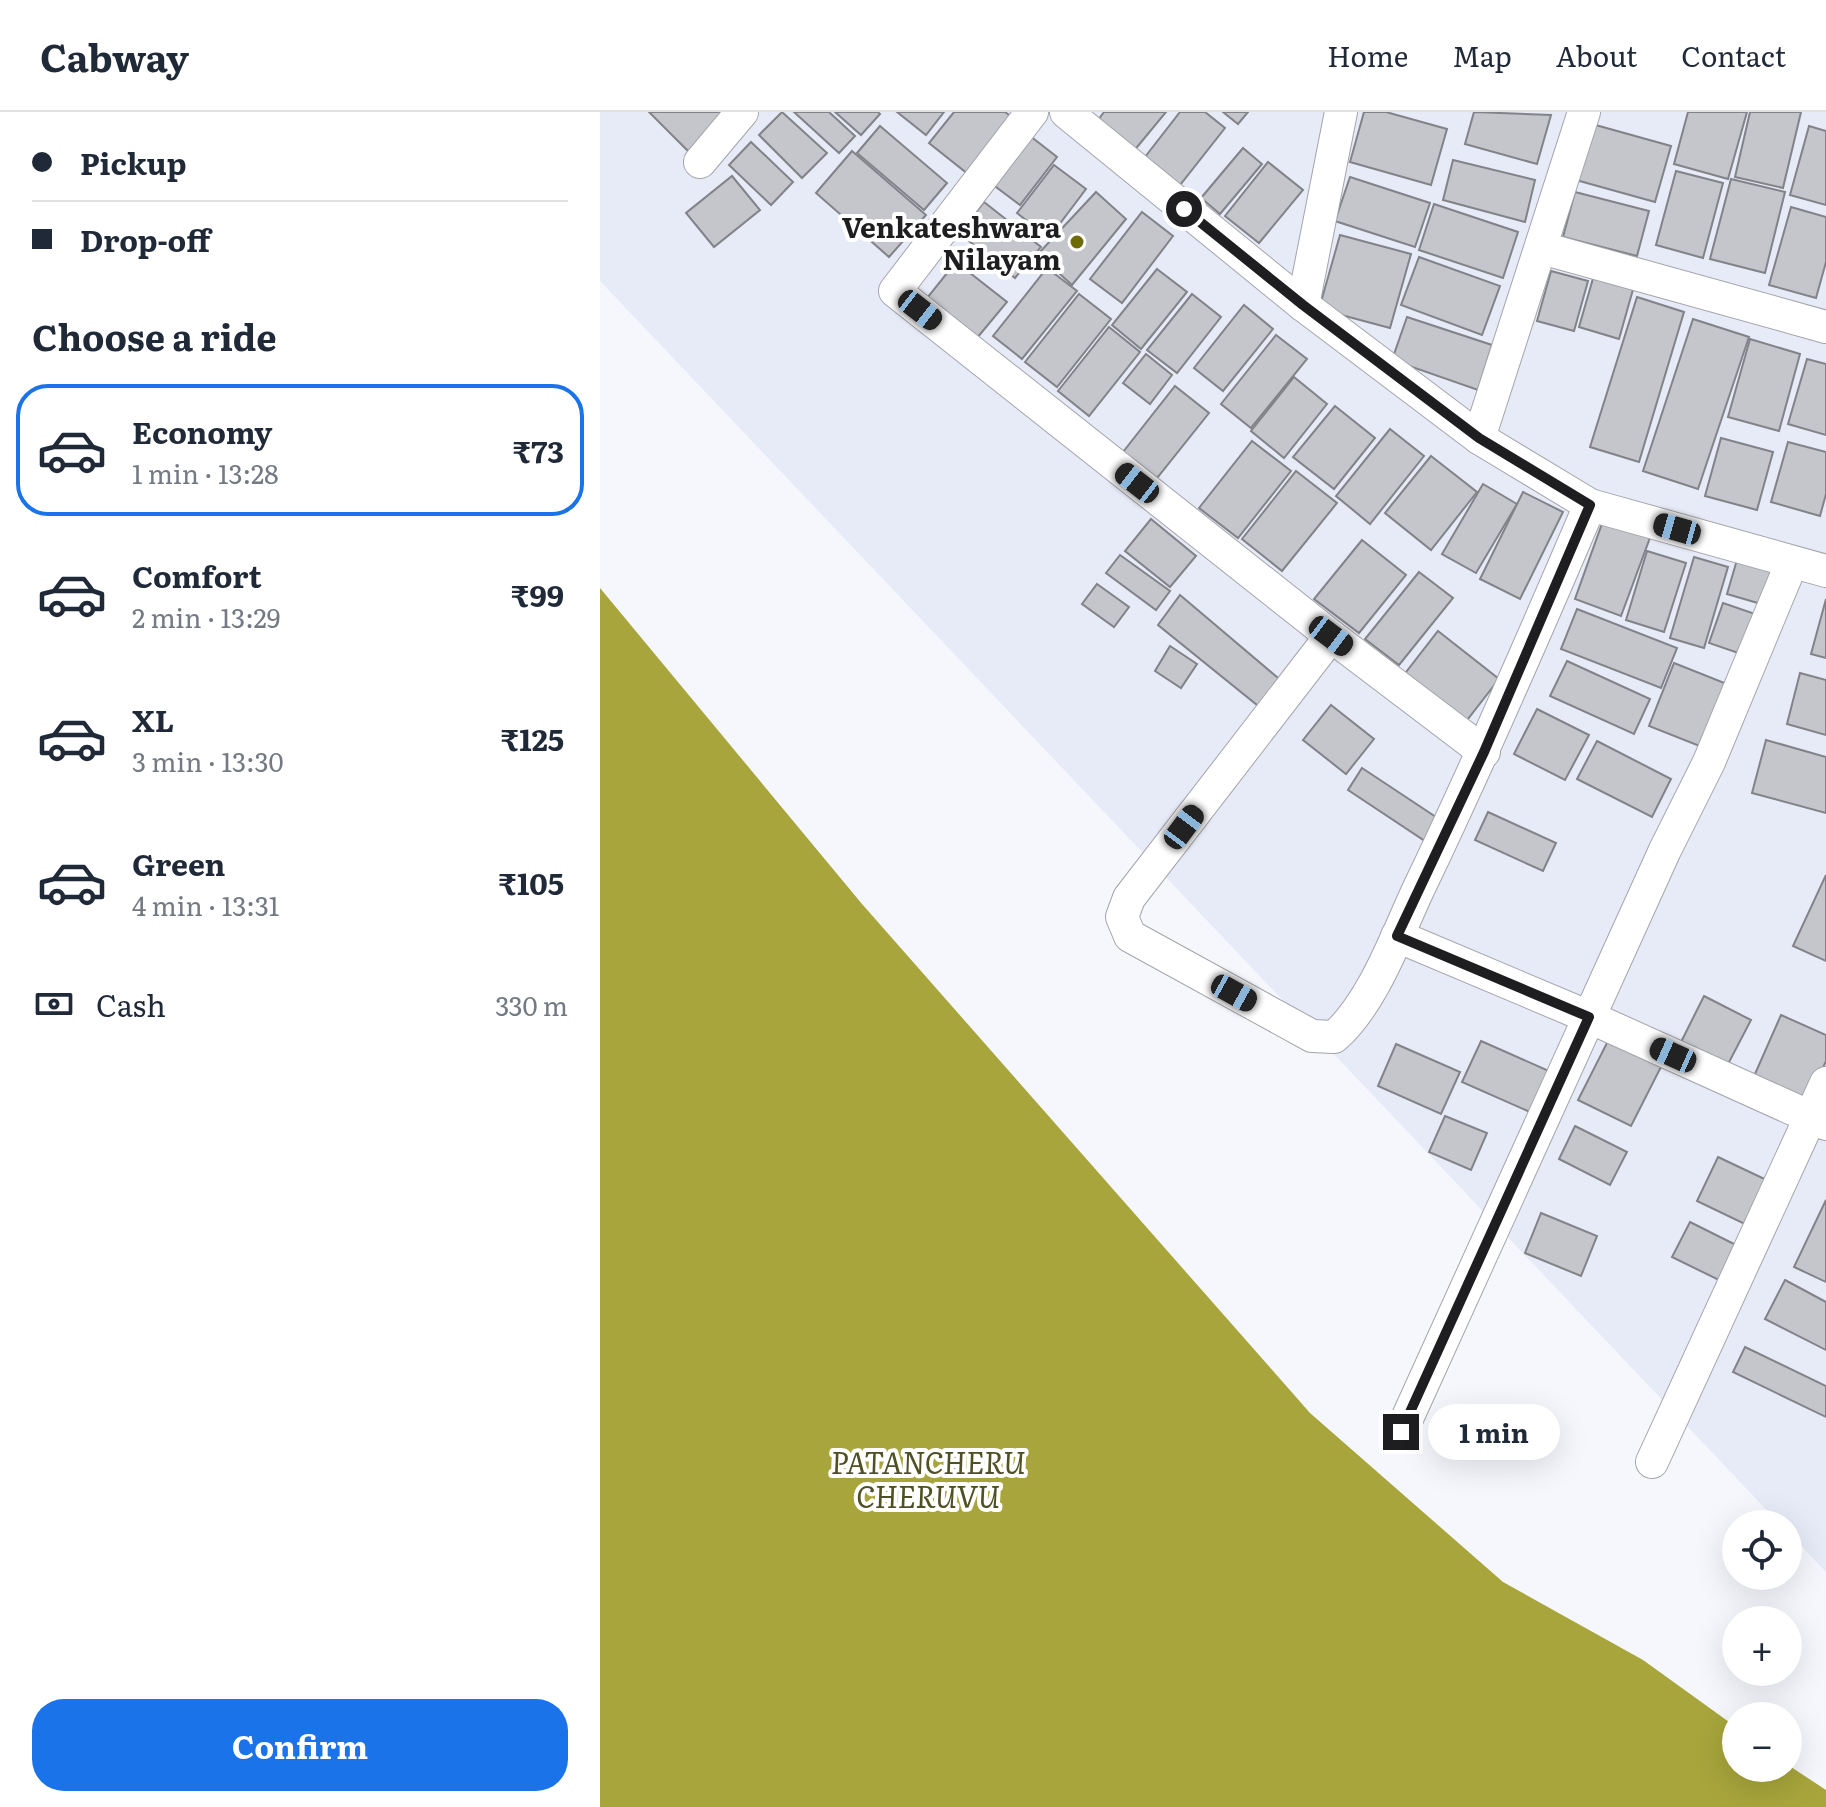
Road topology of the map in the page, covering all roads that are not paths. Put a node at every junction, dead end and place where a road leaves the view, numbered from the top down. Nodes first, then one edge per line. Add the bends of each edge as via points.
1 (742, 112) edge
2 (1032, 112) edge
3 (1066, 112) edge
4 (1341, 112) edge
5 (1584, 112) edge
6 (700, 162) dead end
7 (1542, 248) junction
8 (1303, 305) junction
9 (1826, 327) edge
10 (1479, 438) junction
11 (1590, 505) junction
12 (1792, 562) junction
13 (1826, 571) edge
14 (1331, 636) junction
15 (1484, 752) junction
16 (1397, 936) junction
17 (1589, 1017) junction
18 (1826, 1083) edge
19 (1819, 1121) edge
20 (1401, 1432) dead end
21 (1652, 1462) dead end

1 - 6 street
2 - 14 street via 895,291
3 - 8 street
4 - 8 street
5 - 7 street
7 - 9 street
7 - 10 street
8 - 10 street
10 - 11 street
11 - 12 street
11 - 15 street
12 - 13 street
12 - 17 street via 1709,762
14 - 15 street
14 - 16 street via 1129,898 1122,917 1130,936 1312,1036 1334,1037 1351,1023
15 - 16 street
16 - 17 street
17 - 19 street
17 - 20 street
18 - 19 street
19 - 21 street

